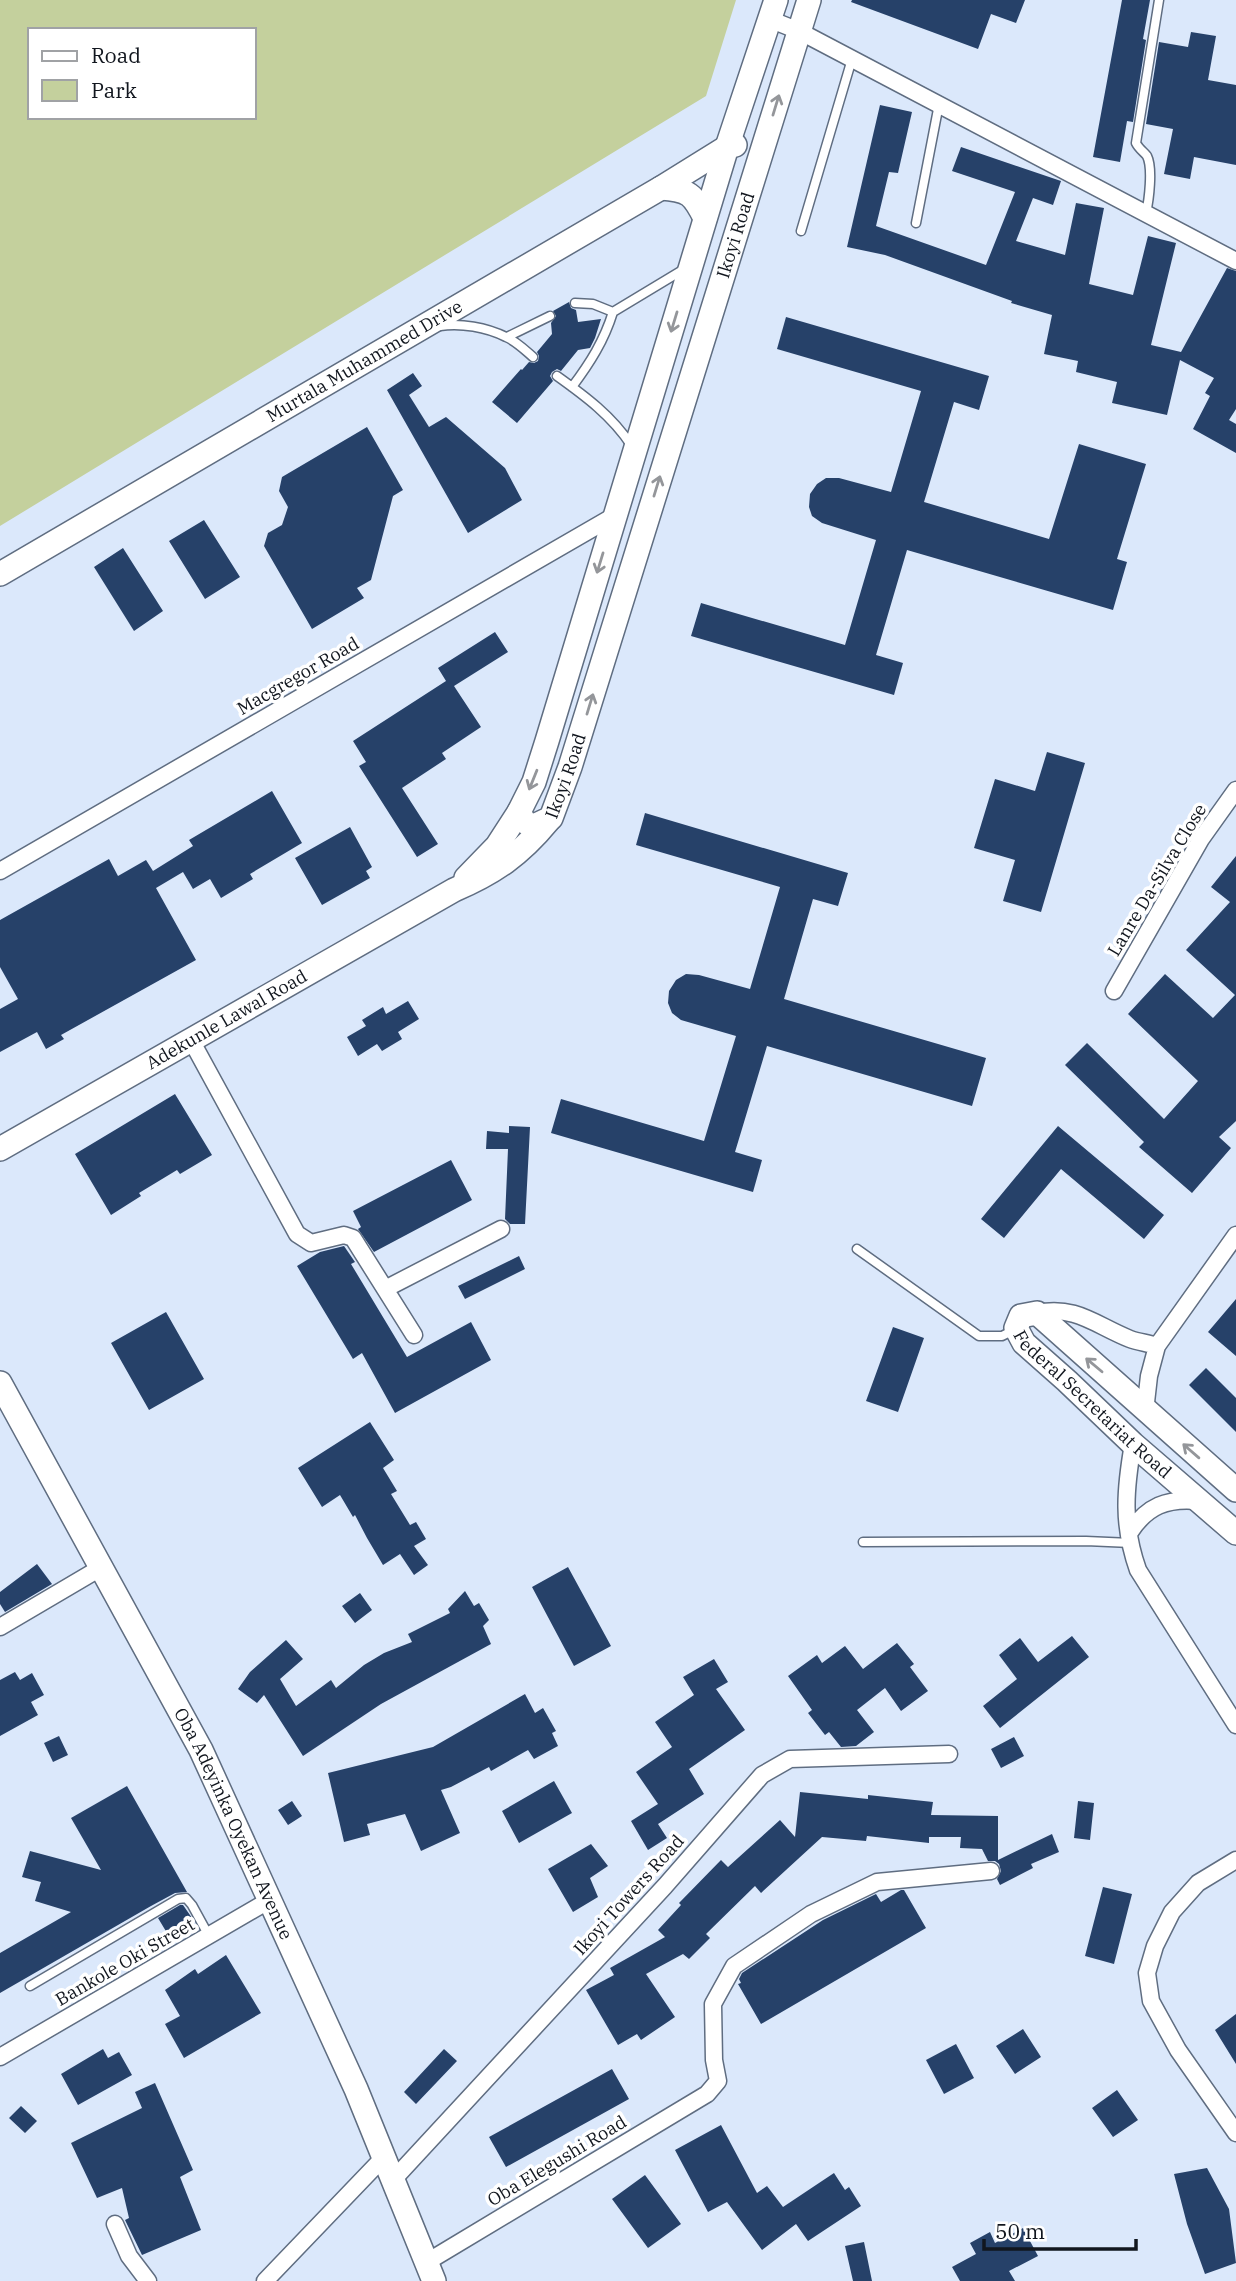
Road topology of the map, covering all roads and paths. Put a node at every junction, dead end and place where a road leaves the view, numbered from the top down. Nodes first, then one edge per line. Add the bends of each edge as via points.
1 (809, 0) edge
2 (1159, 0) edge
3 (773, 9) edge
4 (799, 31) junction
5 (852, 59) junction
6 (939, 104) junction
7 (765, 139) junction
8 (727, 147) junction
9 (661, 187) junction
10 (1146, 213) junction
11 (705, 218) junction
12 (916, 223) dead end
13 (801, 231) dead end
14 (1236, 261) edge
15 (691, 265) junction
16 (575, 303) dead end
17 (613, 312) junction
18 (550, 316) dead end
19 (416, 330) junction
20 (507, 337) junction
21 (533, 357) dead end
22 (557, 376) dead end
23 (572, 387) junction
24 (635, 451) junction
25 (614, 516) junction
26 (0, 574) edge
27 (1236, 790) edge
28 (519, 812) junction
29 (551, 818) junction
30 (0, 871) edge
31 (454, 890) junction
32 (1114, 991) dead end
33 (191, 1040) junction
34 (0, 1149) edge
35 (501, 1229) dead end
36 (1236, 1235) edge
37 (857, 1249) dead end
38 (386, 1289) junction
39 (1037, 1313) junction
40 (1016, 1328) junction
41 (414, 1335) dead end
42 (1157, 1346) junction
43 (0, 1383) edge
44 (1145, 1411) junction
45 (1133, 1444) junction
46 (1236, 1490) edge
47 (1198, 1502) junction
48 (1236, 1533) edge
49 (1131, 1537) junction
50 (863, 1542) dead end
51 (102, 1567) junction
52 (0, 1627) edge
53 (1236, 1725) edge
54 (948, 1754) dead end
55 (1236, 1860) edge
56 (991, 1871) dead end
57 (268, 1901) junction
58 (209, 1936) junction
59 (30, 1986) dead end
60 (0, 2056) edge
61 (1236, 2133) edge
62 (384, 2157) junction
63 (393, 2180) junction
64 (115, 2224) dead end
65 (431, 2272) edge
66 (148, 2281) edge
67 (264, 2281) edge

1 - 4 main road, Ikoyi Road
2 - 10 lane via 1136,143 1147,157
3 - 4 street
3 - 8 main road, Ikoyi Road
4 - 5 street
7 -> 4 main road, Ikoyi Road
5 - 6 street
5 - 13 lane
6 - 10 street
6 - 12 lane
7 - 8 main road, Murtala Muhammed Drive
29 -> 7 main road, Ikoyi Road
8 - 9 main road, Murtala Muhammed Drive
8 - 11 main road, Ikoyi Road
9 - 11 main road via 692,195
9 - 19 main road, Murtala Muhammed Drive
10 - 14 street
11 - 15 main road, Ikoyi Road
15 - 17 lane
15 -> 24 main road, Ikoyi Road
16 - 17 lane
17 - 23 lane via 605,336
18 - 20 lane
19 - 20 lane via 454,324
19 - 26 main road, Murtala Muhammed Drive
20 - 21 lane
22 - 23 lane
23 - 24 lane via 601,409
24 - 25 main road, Ikoyi Road
25 -> 28 main road, Ikoyi Road via 534,782
25 - 30 street, Macgregor Road
27 - 32 street, Lanre Da-Silva Close via 1200,839
28 - 29 main road, Ikoyi Road via 532,827
28 - 31 main road via 497,846
29 - 31 main road via 503,865
31 - 33 main road, Adekunle Lawal Road
33 - 34 main road, Adekunle Lawal Road
33 - 38 street via 298,1234 311,1243 344,1235 353,1238
35 - 38 street
36 - 42 street
37 - 40 lane via 979,1336 1002,1336
38 - 41 street
39 - 40 main road, Federal Secretariat Road via 1021,1316
39 - 42 street via 1055,1309 1076,1314
44 -> 39 main road, Federal Secretariat Road
40 - 45 main road, Federal Secretariat Road via 1024,1343
42 - 44 street
43 - 51 main road, Oba Adeyinka Oyekan Avenue
46 -> 44 main road, Federal Secretariat Road
45 - 47 main road, Federal Secretariat Road
45 - 49 street via 1125,1501
47 - 48 main road, Federal Secretariat Road
47 - 49 street via 1174,1500 1156,1505 1143,1514
49 - 50 lane
49 - 53 street via 1139,1570
51 - 52 street
51 - 57 main road, Oba Adeyinka Oyekan Avenue via 201,1750
54 - 63 street, Ikoyi Towers Road via 790,1759 761,1775 665,1886
55 - 61 street via 1198,1883 1172,1912 1147,1973 1151,2001 1178,2050
56 - 65 street, Oba Elegushi Road via 877,1882 811,1914 734,1966 713,2004 718,2081 707,2094
57 - 58 street, Bankole Oki Street
57 - 62 main road, Oba Adeyinka Oyekan Avenue
58 - 59 lane via 192,1905 186,1898 178,1899
58 - 60 street, Bankole Oki Street
62 - 63 main road, Oba Adeyinka Oyekan Avenue
62 - 67 street
63 - 65 main road, Oba Adeyinka Oyekan Avenue
64 - 66 street via 129,2256

